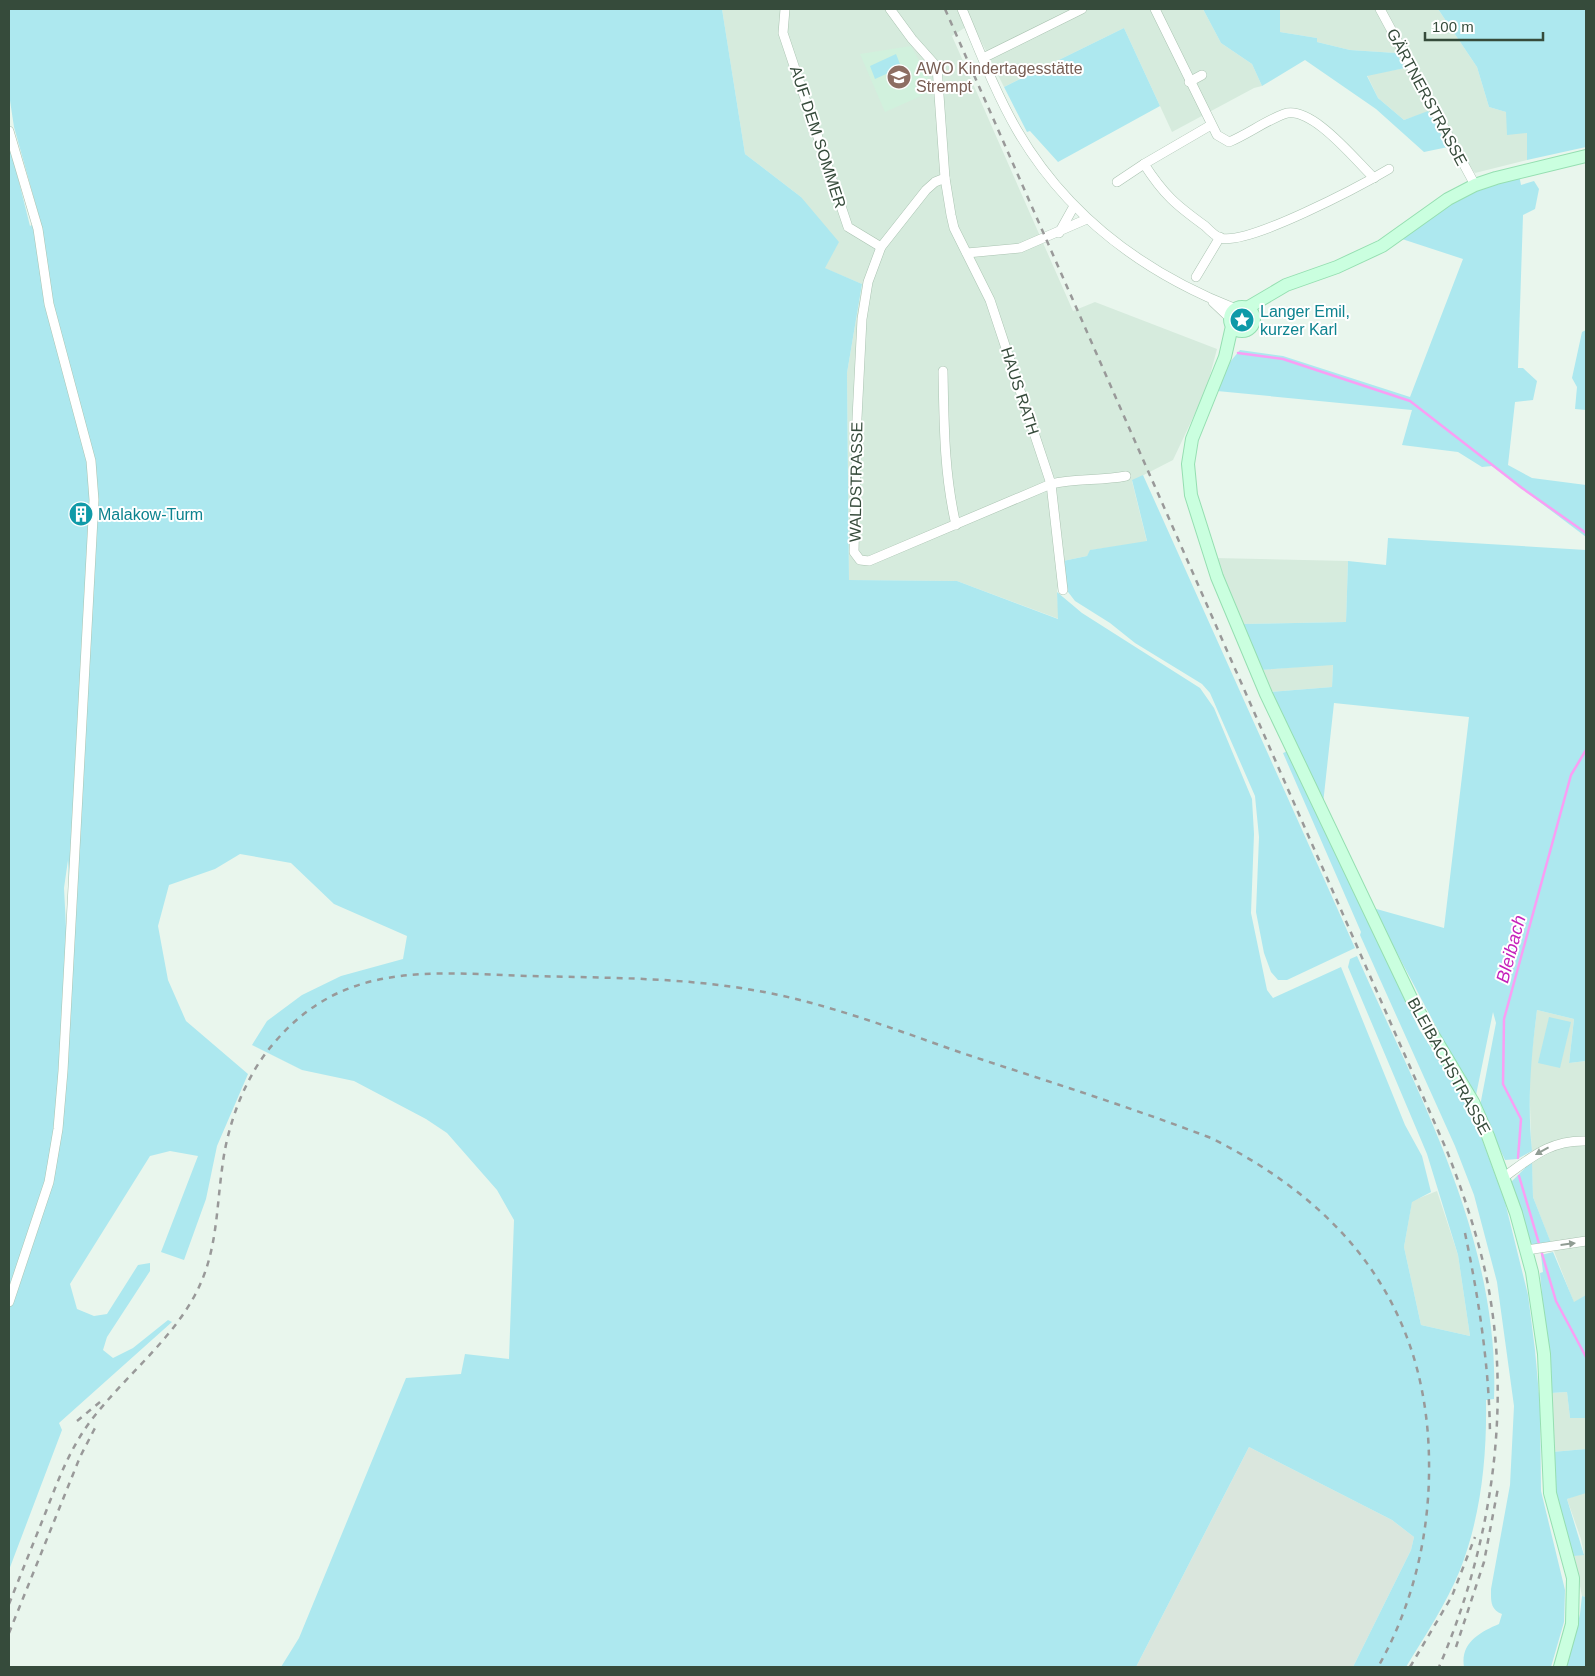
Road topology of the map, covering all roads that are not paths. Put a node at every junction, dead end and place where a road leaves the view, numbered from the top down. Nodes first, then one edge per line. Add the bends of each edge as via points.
1 (785, 9) edge
2 (890, 9) edge
3 (962, 9) edge
4 (1082, 9) edge
5 (1154, 9) edge
6 (1380, 9) edge
7 (983, 58) junction
8 (1202, 76) dead end
9 (1190, 82) junction
10 (1211, 125) junction
11 (9, 131) edge
12 (1586, 156) edge
13 (1144, 164) junction
14 (1389, 169) dead end
15 (945, 178) junction
16 (1374, 178) junction
17 (1117, 182) dead end
18 (1475, 185) junction
19 (1074, 206) junction
20 (1087, 219) junction
21 (1059, 233) junction
22 (1220, 238) junction
23 (881, 247) junction
24 (967, 253) junction
25 (1196, 277) dead end
26 (1240, 318) junction
27 (943, 371) dead end
28 (1126, 476) dead end
29 (1051, 484) junction
30 (956, 525) junction
31 (1063, 590) dead end
32 (1586, 1142) edge
33 (1504, 1177) junction
34 (1586, 1242) edge
35 (1531, 1249) junction
36 (9, 1302) edge
37 (1560, 1667) edge

1 - 23 street, AUF DEM SOMMER via 783,33 848,227
2 - 15 street, HAUS RATH via 937,67
3 - 7 street
4 - 7 street
5 - 9 street
6 - 18 street, GÄRTNERSTRASSE
7 - 19 street via 1016,129 1051,182
8 - 9 street
9 - 10 street
10 - 13 street
10 - 16 street via 1217,135 1229,142 1286,113 1300,114 1314,120
11 - 36 street via 38,229 49,304 91,461 94,527 58,1129 50,1182
12 - 18 main road
13 - 17 street
13 - 22 street via 1166,196
14 - 16 street
15 - 23 street, WALDSTRASSE via 926,190
15 - 24 street, HAUS RATH via 954,228
16 - 22 street via 1259,230 1237,238
18 - 26 main road via 1448,199 1382,246 1272,293
19 - 20 street
19 - 21 street
20 - 21 street
20 - 26 street via 1138,260
21 - 24 street via 1020,248
22 - 25 street
23 - 30 street, WALDSTRASSE via 868,282 862,319 854,552 860,560 869,561
24 - 29 street, HAUS RATH via 990,300
26 - 33 main road, BLEIBACHSTRASSE via 1192,439 1188,464 1188,480 1217,578 1266,694 1412,1000 1473,1102
27 - 30 street via 944,442
28 - 29 street, WALDSTRASSE
29 - 30 street, WALDSTRASSE
29 - 31 street, HAUS RATH
32 -> 33 street via 1560,1143 1544,1148
33 - 35 main road, BLEIBACHSTRASSE
35 -> 34 street
35 - 37 main road, BLEIBACHSTRASSE via 1544,1354 1550,1493 1574,1587 1572,1624

